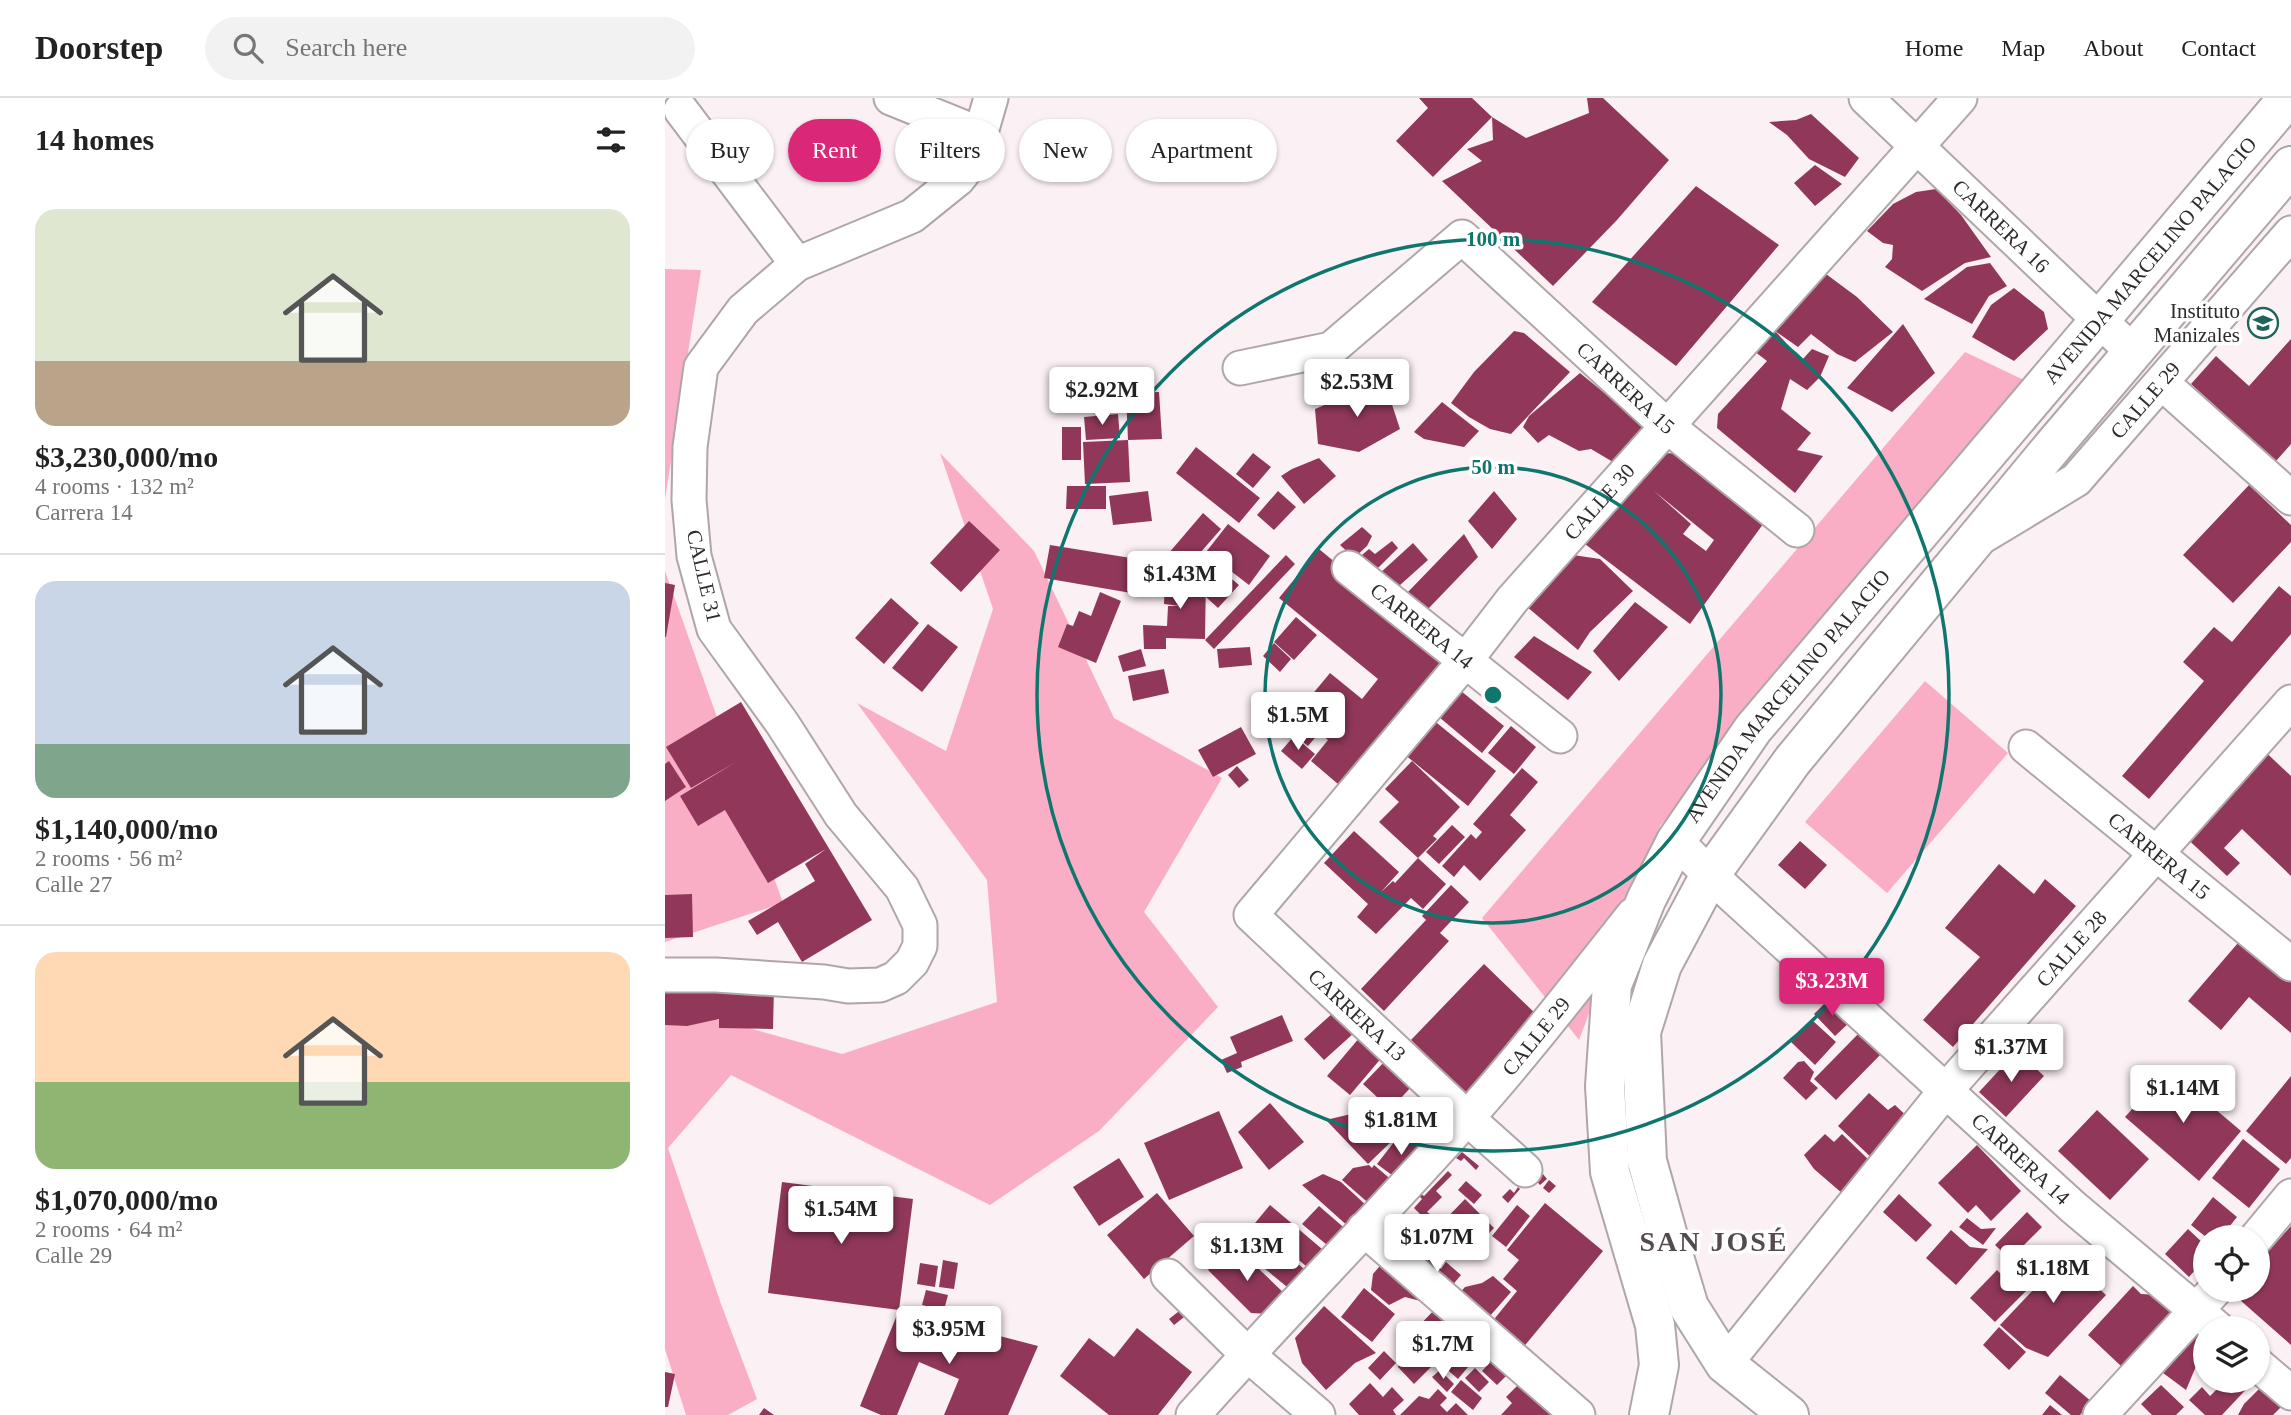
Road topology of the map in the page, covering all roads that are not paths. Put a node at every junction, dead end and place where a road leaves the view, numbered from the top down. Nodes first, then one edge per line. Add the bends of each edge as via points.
1 (891, 98) edge
2 (991, 98) edge
3 (1866, 98) edge
4 (1960, 98) edge
5 (2288, 98) edge
6 (681, 110) dead end
7 (943, 119) edge
8 (985, 119) edge
9 (1916, 146) junction
10 (2291, 166) edge
11 (954, 182) edge
12 (2291, 233) edge
13 (797, 264) junction
14 (2100, 321) junction
15 (2134, 353) junction
16 (1240, 368) dead end
17 (2162, 383) junction
18 (1667, 426) junction
19 (2291, 498) edge
20 (1797, 530) dead end
21 (1977, 540) junction
22 (1349, 568) dead end
23 (1465, 661) junction
24 (2291, 702) edge
25 (1560, 736) dead end
26 (2026, 747) dead end
27 (1676, 841) junction
28 (2158, 853) junction
29 (1710, 875) junction
30 (1646, 900) junction
31 (1251, 915) joint
32 (2291, 964) edge
33 (665, 975) edge
34 (1946, 1090) junction
35 (1467, 1118) junction
36 (1525, 1170) dead end
37 (2291, 1196) edge
38 (2267, 1225) edge
39 (1364, 1229) junction
40 (1167, 1276) dead end
41 (2210, 1310) edge
42 (1247, 1354) junction
43 (1725, 1364) junction
44 (2270, 1375) edge
45 (2291, 1393) edge
46 (1193, 1415) edge
47 (1318, 1415) edge
48 (1578, 1415) edge
49 (1649, 1415) edge
50 (1789, 1415) edge
51 (2100, 1415) edge

1 - 7 street
2 - 8 street, CALLE 31
3 - 9 street, CARRERA 16
4 - 9 street, CALLE 30
5 - 14 main road, AVENIDA MARCELINO PALACIO
6 - 13 street
9 - 14 street, CARRERA 16
9 - 18 street, CALLE 30
10 - 15 main road, AVENIDA MARCELINO PALACIO
11 - 13 street, CALLE 31 via 912,216
12 - 17 street, CALLE 29
13 - 33 street, CALLE 31 via 743,310 701,367 690,447 694,556 714,629 841,815 902,888 921,925 921,946 897,978 880,985
14 - 15 street, CARRERA 16
14 - 27 main road, AVENIDA MARCELINO PALACIO via 1753,729
15 - 21 main road, AVENIDA MARCELINO PALACIO
16 - 18 street, CARRERA 15 via 1331,349 1462,237
17 - 19 street
17 - 21 street, CALLE 29 via 2076,480
18 - 20 street, CARRERA 15
18 - 23 street, CALLE 30 via 1511,600
21 - 29 main road, AVENIDA MARCELINO PALACIO via 1793,760
22 - 23 street, CARRERA 14
23 - 25 street, CARRERA 14
23 - 31 street, CALLE 30
24 - 28 street, CALLE 28
26 - 28 street, CARRERA 15
27 - 29 street, CARRERA 14
27 - 30 main road, AVENIDA MARCELINO PALACIO
28 - 32 street, CARRERA 15
28 - 34 street, CALLE 28
29 - 34 street, CARRERA 14
29 - 43 main road, AVENIDA MARCELINO PALACIO via 1662,965 1641,1032 1647,1161 1689,1307
30 - 35 street, CALLE 29
30 - 49 main road, AVENIDA MARCELINO PALACIO via 1612,985 1605,1086 1610,1172 1655,1325 1659,1365
31 - 35 street, CARRERA 13
34 - 41 street, CARRERA 14 via 2073,1207
34 - 43 street, CALLE 28
35 - 36 street, CARRERA 13
35 - 39 street, CALLE 29
37 - 38 street
39 - 42 street, CALLE 29
39 - 48 street
40 - 42 street
41 - 51 street
42 - 46 street, CALLE 29
42 - 47 street
43 - 50 main road, AVENIDA MARCELINO PALACIO
44 - 45 street

